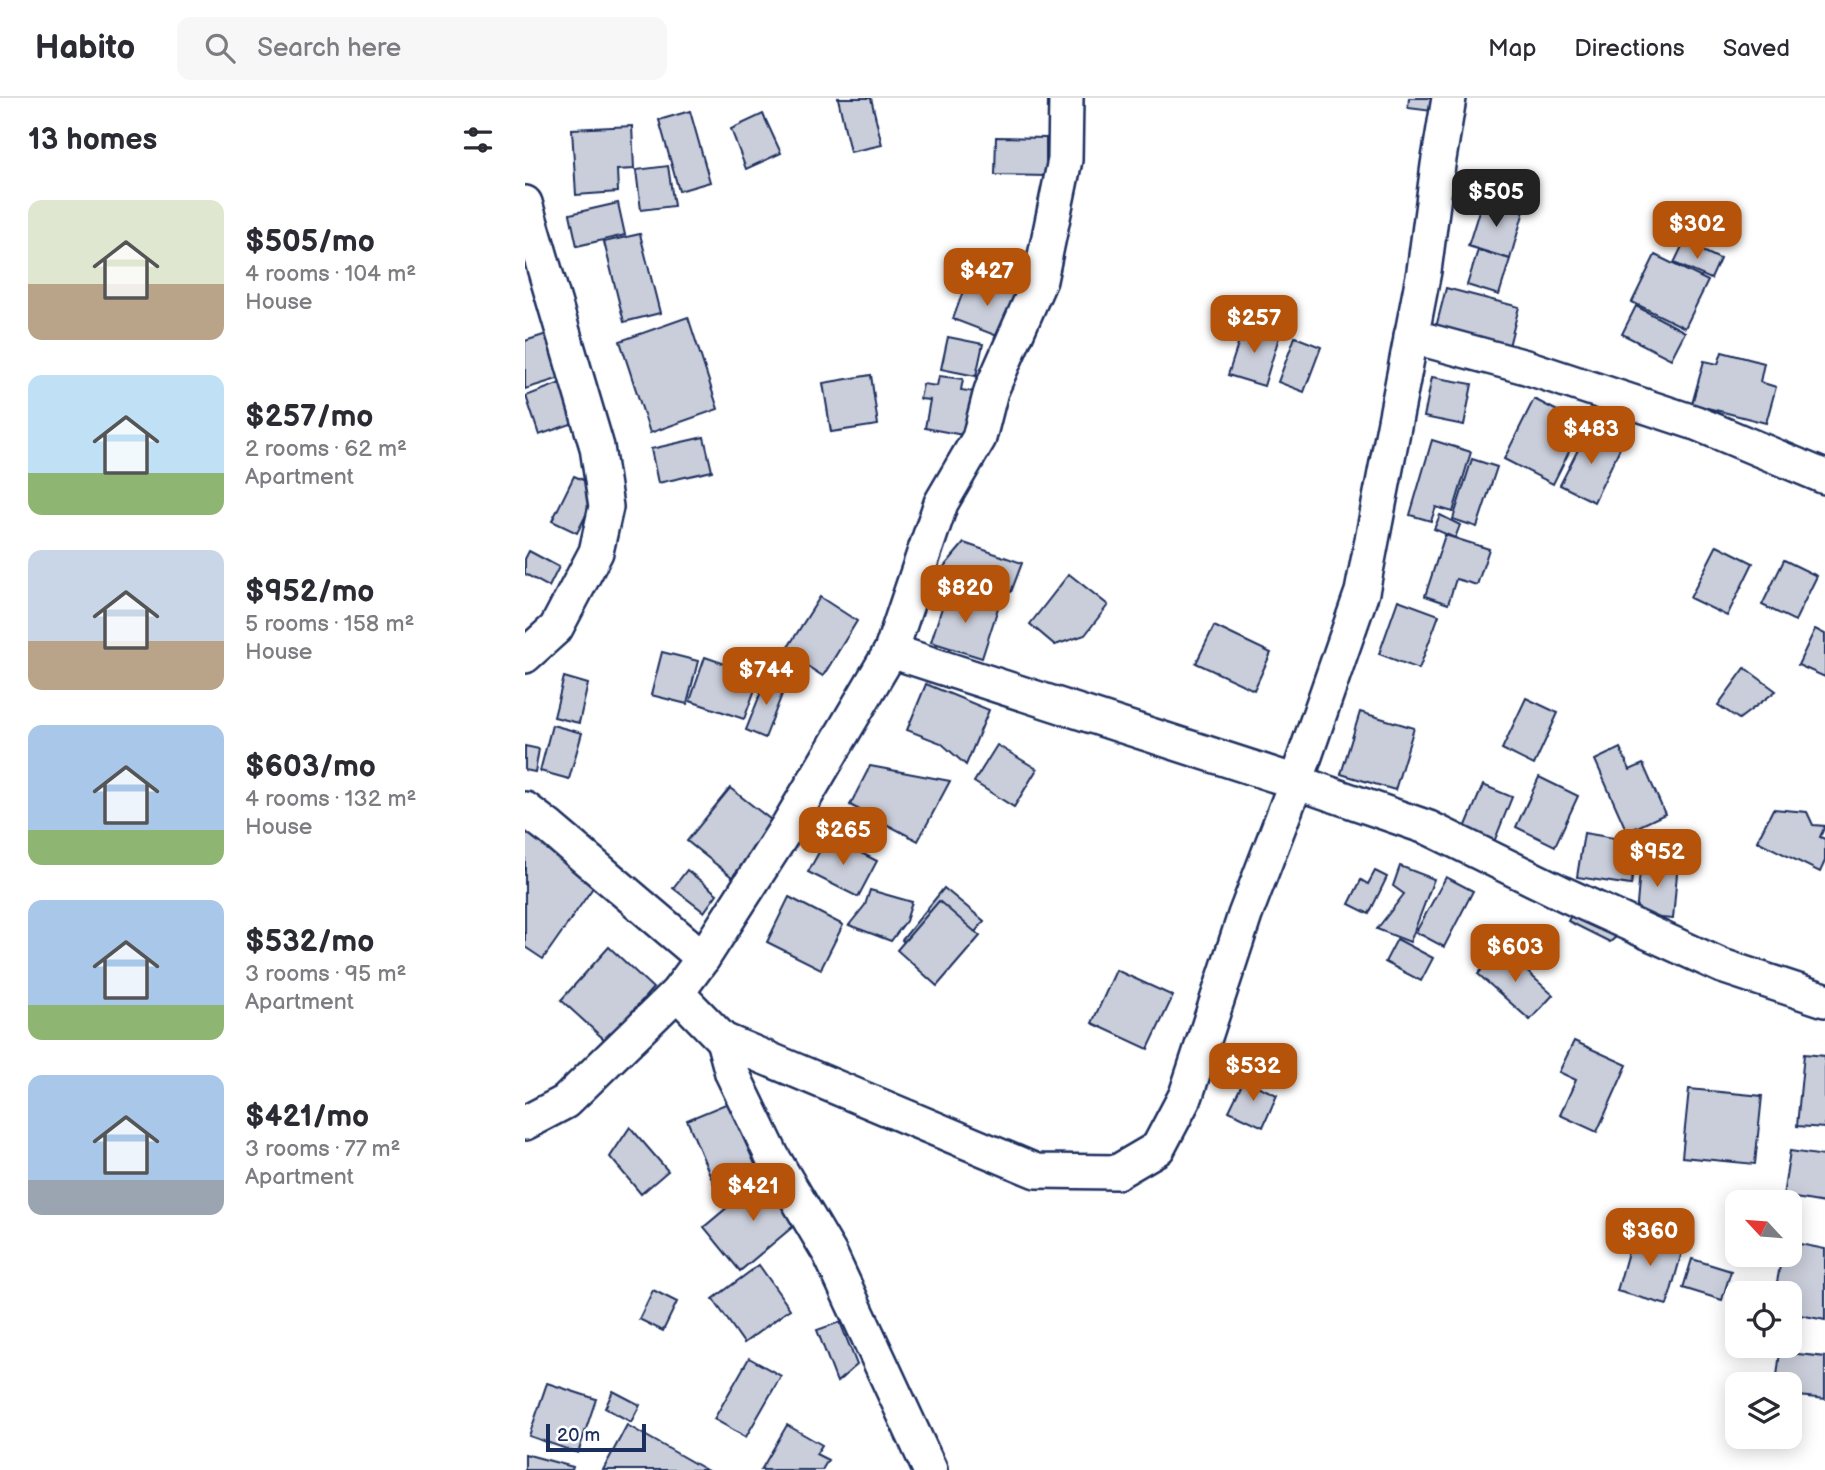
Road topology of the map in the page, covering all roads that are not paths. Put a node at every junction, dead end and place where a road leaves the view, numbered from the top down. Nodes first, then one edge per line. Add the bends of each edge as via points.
1 (1066, 98) edge
2 (1449, 98) edge
3 (525, 203) edge
4 (1411, 336) junction
5 (1825, 477) edge
6 (891, 651) junction
7 (525, 656) edge
8 (1296, 782) junction
9 (525, 809) edge
10 (703, 958) junction
11 (677, 993) junction
12 (1825, 1000) edge
13 (723, 1040) junction
14 (525, 1123) edge
15 (930, 1470) edge

1 - 6 street via 1065,160 1040,280 991,391 979,438 941,503
2 - 4 street
3 - 7 street via 597,447 606,507 596,552 556,628
4 - 5 street via 1527,367 1696,423
4 - 8 street via 1362,592
6 - 8 street
6 - 10 street
8 - 12 street via 1429,828 1722,966
8 - 13 street via 1245,915 1186,1095 1158,1149 1117,1172 1036,1171
9 - 10 street
10 - 11 street
11 - 13 street
11 - 14 street via 565,1102
13 - 15 street via 733,1073 772,1156 830,1254

